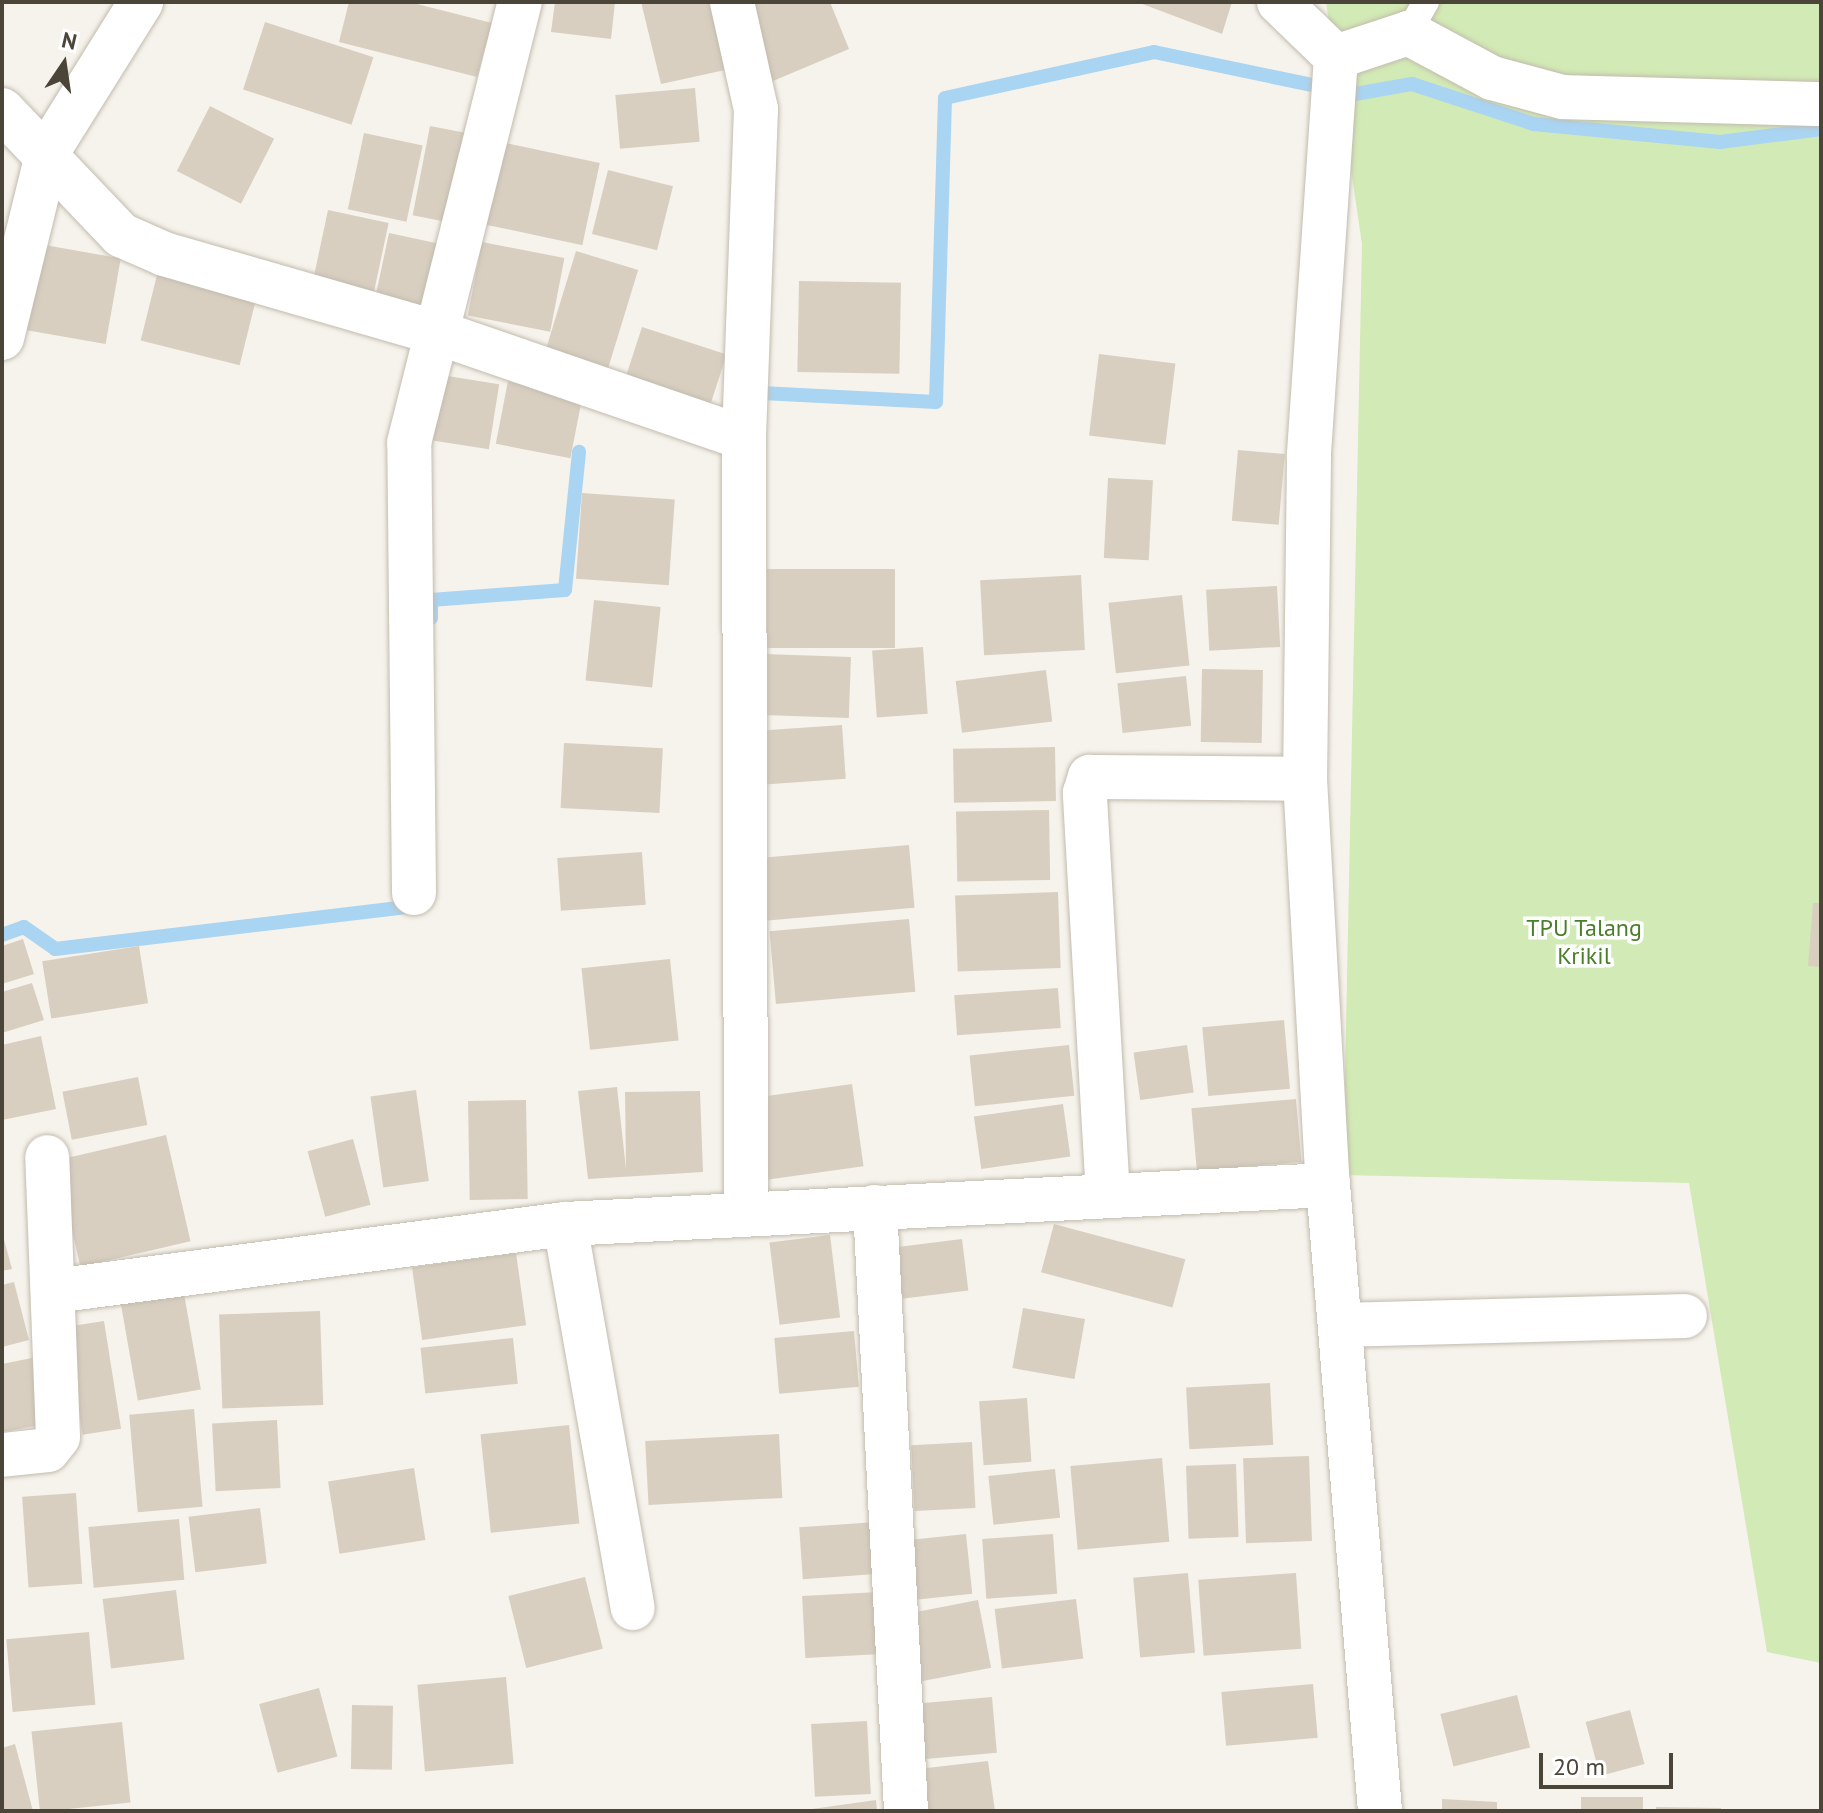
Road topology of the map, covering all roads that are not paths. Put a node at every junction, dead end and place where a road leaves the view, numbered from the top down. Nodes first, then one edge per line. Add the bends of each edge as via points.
1 (141, 2) edge
2 (520, 2) edge
3 (732, 2) edge
4 (1279, 2) edge
5 (1417, 18) edge
6 (1334, 82) junction
7 (1821, 104) edge
8 (2, 110) edge
9 (48, 151) junction
10 (442, 334) junction
11 (2, 338) edge
12 (744, 438) junction
13 (1305, 779) junction
14 (414, 893) dead end
15 (47, 1157) dead end
16 (1328, 1185) junction
17 (1108, 1196) junction
18 (875, 1207) junction
19 (746, 1214) junction
20 (565, 1224) junction
21 (54, 1291) junction
22 (1685, 1316) dead end
23 (1342, 1325) junction
24 (2, 1455) edge
25 (633, 1608) dead end
26 (906, 1811) edge
27 (1380, 1811) edge

1 - 9 street
2 - 10 street
3 - 12 street via 756,109
4 - 6 street
5 - 6 street
5 - 7 street via 1492,78 1563,97
6 - 13 street via 1309,457
8 - 9 street
9 - 10 street via 121,235
9 - 11 street
10 - 12 street
10 - 14 street via 407,466 417,683
12 - 19 street
13 - 16 street
13 - 17 street via 1090,777 1085,793
15 - 21 street
16 - 17 street
16 - 23 street
17 - 18 street
18 - 19 street
18 - 26 street
19 - 20 street
20 - 21 street
20 - 25 street
21 - 24 street via 58,1437 48,1450
22 - 23 street
23 - 27 street

